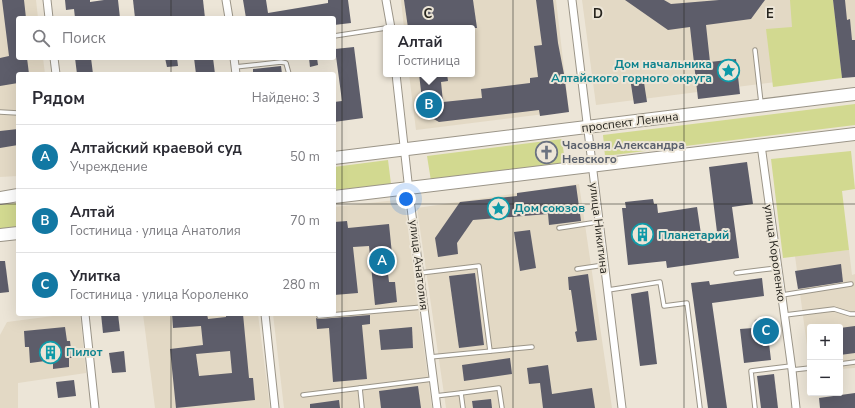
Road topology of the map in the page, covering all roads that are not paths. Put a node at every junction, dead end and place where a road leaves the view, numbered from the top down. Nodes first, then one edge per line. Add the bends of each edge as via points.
1 (47, 0) edge
2 (226, 0) edge
3 (386, 0) edge
4 (572, 0) edge
5 (49, 16) edge
6 (229, 16) edge
7 (390, 25) edge
8 (383, 28) edge
9 (336, 36) edge
10 (755, 50) dead end
11 (54, 60) edge
12 (234, 60) edge
13 (236, 71) edge
14 (56, 72) edge
15 (288, 72) edge
16 (396, 77) edge
17 (855, 94) edge
18 (762, 106) junction
19 (0, 112) edge
20 (16, 113) edge
21 (588, 127) junction
22 (855, 134) edge
23 (761, 145) junction
24 (405, 150) junction
25 (336, 158) edge
26 (591, 165) junction
27 (409, 187) junction
28 (16, 195) edge
29 (336, 197) edge
30 (0, 198) edge
31 (598, 222) junction
32 (560, 228) dead end
33 (16, 233) edge
34 (0, 235) edge
35 (604, 265) junction
36 (777, 268) junction
37 (577, 269) dead end
38 (420, 273) junction
39 (736, 274) dead end
40 (851, 284) dead end
41 (607, 290) junction
42 (781, 295) junction
43 (424, 307) junction
44 (855, 314) edge
45 (336, 315) edge
46 (784, 315) junction
47 (85, 316) edge
48 (265, 316) edge
49 (532, 347) dead end
50 (490, 351) junction
51 (430, 357) junction
52 (855, 362) edge
53 (843, 364) edge
54 (792, 368) junction
55 (807, 368) edge
56 (433, 379) junction
57 (360, 388) junction
58 (461, 393) junction
59 (303, 395) dead end
60 (435, 396) junction
61 (95, 408) edge
62 (275, 408) edge
63 (362, 408) edge
64 (437, 408) edge
65 (463, 408) edge
66 (502, 408) edge
67 (622, 408) edge
68 (700, 408) edge
69 (755, 408) edge
70 (796, 408) edge

1 - 5 street
2 - 6 street
3 - 7 street
4 - 21 street, улица Никитина
8 - 9 lane
10 - 18 lane
11 - 14 street
12 - 13 street
13 - 15 lane via 281,62 286,63
16 - 24 street, улица Анатолия
17 - 18 main road, проспект Ленина
18 - 21 main road, проспект Ленина
19 - 20 lane
21 - 24 main road, проспект Ленина
21 - 26 street, улица Никитина
22 - 23 main road
23 - 26 main road
23 - 36 street, улица Короленко
24 - 25 main road, проспект Ленина
24 - 27 street, улица Анатолия
26 - 27 main road
26 - 31 street, улица Никитина
27 - 29 main road
27 - 38 street, улица Анатолия
28 - 30 main road
31 - 32 lane
31 - 35 street, улица Никитина
33 - 34 main road
35 - 37 lane
35 - 41 street, улица Никитина
36 - 39 lane
36 - 42 street, улица Короленко
38 - 43 street, улица Анатолия
38 - 50 lane via 479,266
40 - 42 lane
41 - 67 street, улица Никитина
41 - 68 lane via 660,282 664,306 687,303
42 - 46 street, улица Короленко
43 - 45 lane
43 - 51 street, улица Анатолия
44 - 46 lane via 834,309
46 - 54 street, улица Короленко
47 - 61 street
48 - 62 street
49 - 50 lane
50 - 51 lane
51 - 56 street, улица Анатолия
52 - 53 lane
54 - 55 lane
54 - 69 lane via 752,371
54 - 70 street, улица Короленко
56 - 57 lane
56 - 60 street, улица Анатолия
57 - 59 lane
57 - 63 lane
58 - 60 lane
58 - 65 lane
58 - 66 lane via 499,388
60 - 64 street, улица Анатолия

